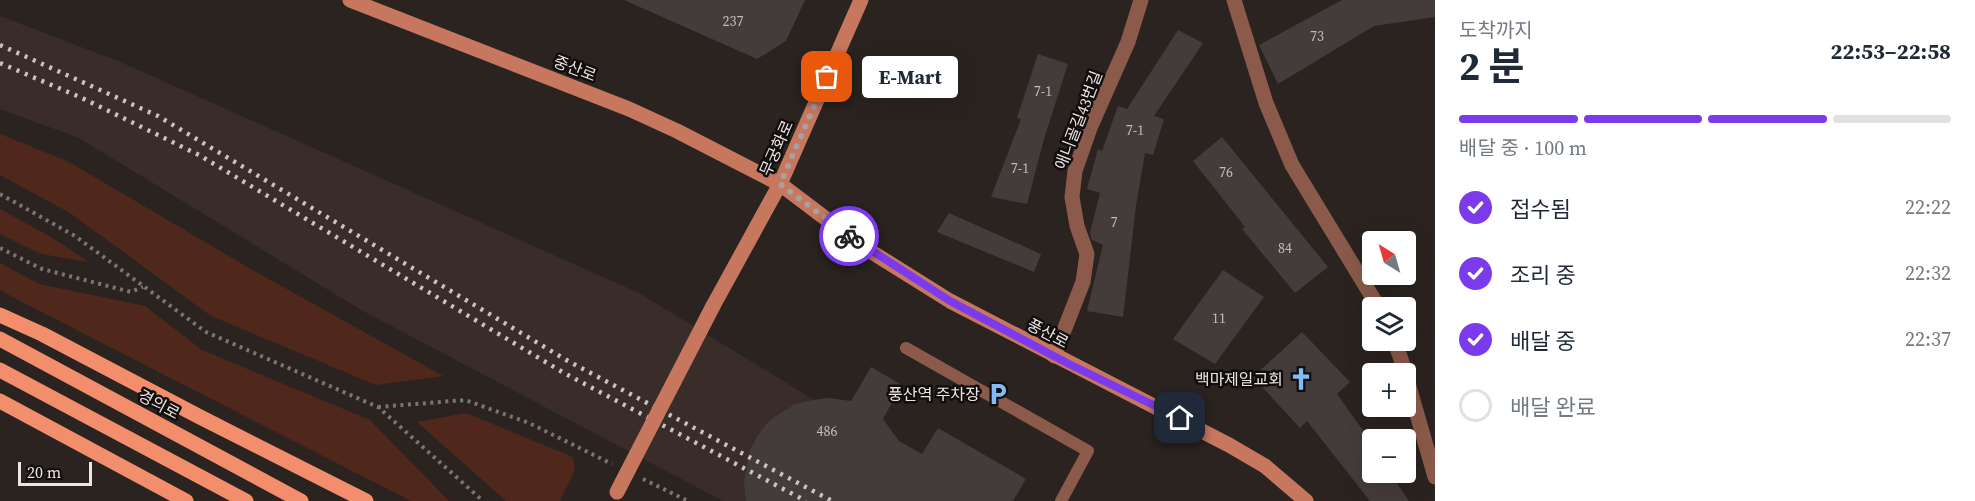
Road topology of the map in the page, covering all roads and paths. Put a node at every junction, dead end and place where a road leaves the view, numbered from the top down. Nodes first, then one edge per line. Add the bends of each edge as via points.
1 (350, 0) edge
2 (861, 0) edge
3 (1141, 0) edge
4 (1234, 0) edge
5 (780, 184) junction
6 (0, 194) edge
7 (0, 248) edge
8 (144, 286) junction
9 (1372, 297) edge
10 (0, 315) edge
11 (0, 339) edge
12 (906, 348) dead end
13 (1398, 351) edge
14 (1054, 356) junction
15 (0, 370) edge
16 (0, 400) edge
17 (378, 407) junction
18 (614, 465) dead end
19 (635, 475) dead end
20 (1435, 477) edge
21 (615, 496) edge
22 (186, 501) edge
23 (246, 501) edge
24 (301, 501) edge
25 (366, 501) edge
26 (483, 501) edge
27 (688, 501) edge
28 (1061, 501) edge
29 (1306, 501) edge

1 - 5 main road, 중산로 via 629,109
2 - 5 main road, 무궁화로
3 - 14 street, 애니골길43번길 via 1075,171 1072,197 1087,254 1083,282
4 - 9 street via 1266,103 1292,165
5 - 14 main road, 풍산로 via 862,246 950,301
5 - 21 main road, 무궁화로, bridge
6 - 8 path via 75,236
7 - 8 path via 42,269 131,292
8 - 17 path via 206,332
10 - 25 main road
11 - 24 main road, 경의로
12 - 28 lane via 1088,451
13 - 20 street
14 - 29 main road, 풍산로 via 1229,445 1265,466
15 - 23 main road
16 - 22 main road
17 - 18 path via 465,400 529,423
17 - 26 path
19 - 27 path

